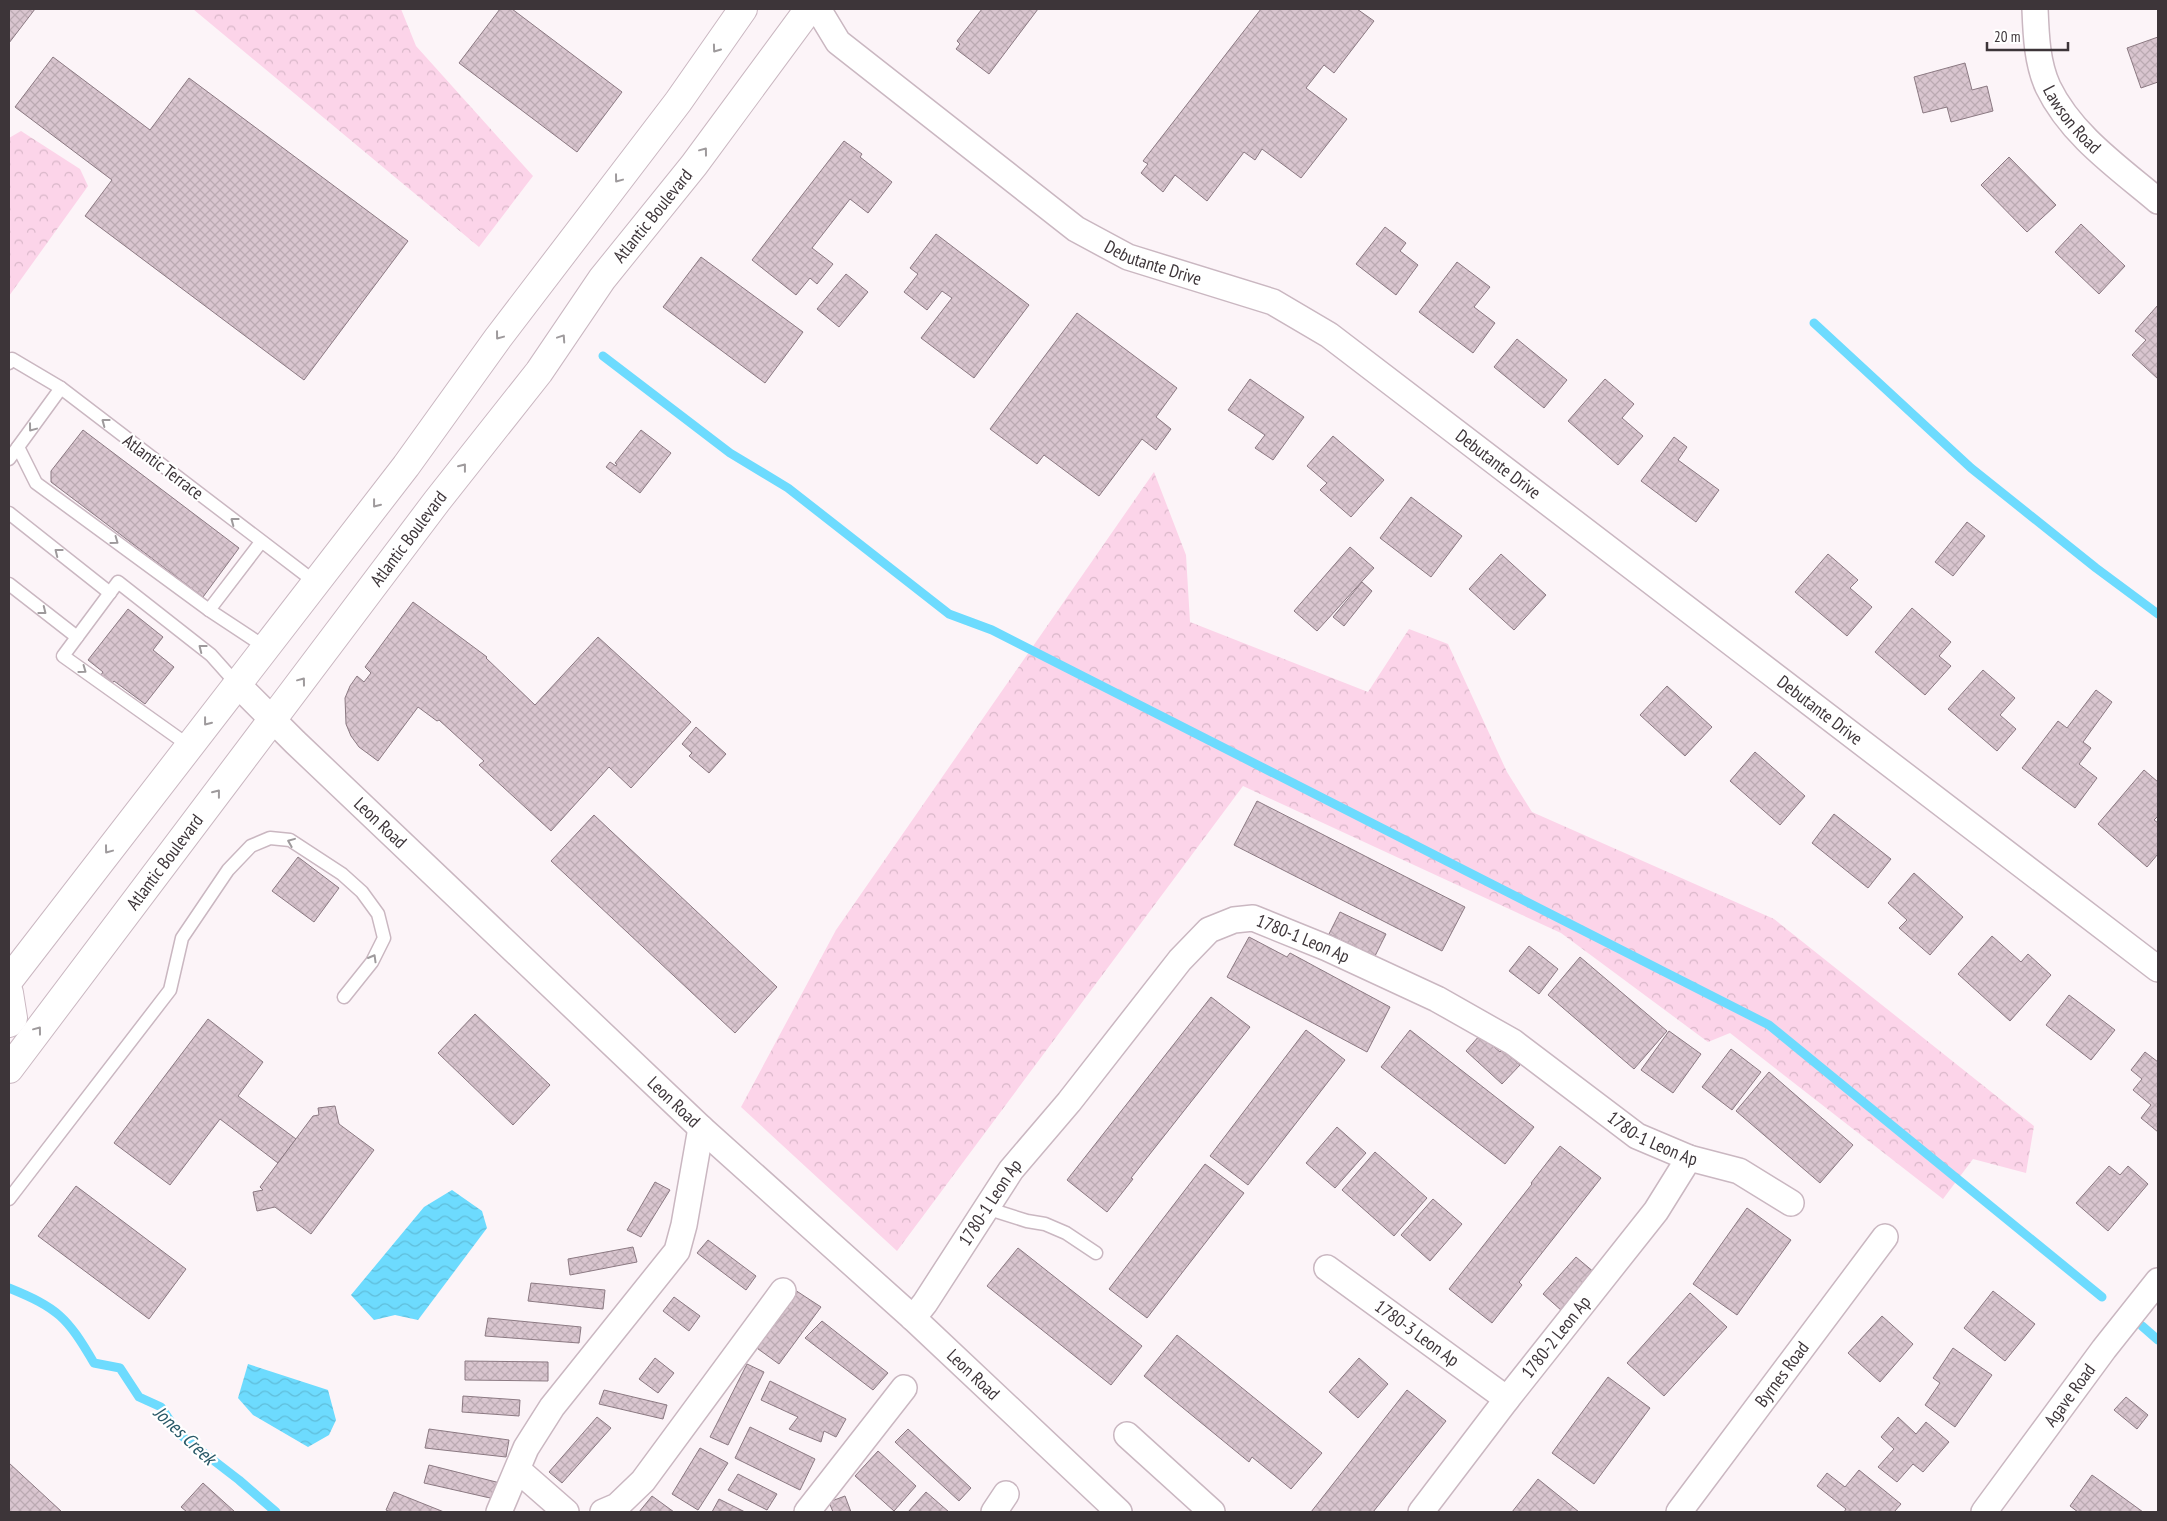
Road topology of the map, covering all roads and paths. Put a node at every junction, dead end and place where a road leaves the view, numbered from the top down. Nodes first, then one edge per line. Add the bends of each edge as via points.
1 (743, 9) edge
2 (809, 9) edge
3 (818, 9) edge
4 (2035, 9) edge
5 (2158, 201) edge
6 (9, 363) edge
7 (61, 388) junction
8 (18, 447) junction
9 (9, 459) edge
10 (9, 513) edge
11 (261, 542) junction
12 (315, 582) junction
13 (9, 584) edge
14 (110, 593) junction
15 (209, 610) junction
16 (77, 637) junction
17 (265, 647) junction
18 (236, 683) junction
19 (273, 720) junction
20 (188, 745) junction
21 (2158, 969) edge
22 (9, 980) edge
23 (9, 992) edge
24 (344, 997) dead end
25 (9, 1023) edge
26 (9, 1069) edge
27 (701, 1128) junction
28 (1689, 1158) junction
29 (9, 1199) edge
30 (1791, 1203) dead end
31 (986, 1208) junction
32 (1885, 1237) dead end
33 (1096, 1253) dead end
34 (1327, 1268) dead end
35 (2158, 1281) edge
36 (783, 1291) dead end
37 (912, 1318) junction
38 (904, 1388) dead end
39 (1506, 1399) junction
40 (1128, 1435) dead end
41 (518, 1470) junction
42 (499, 1512) edge
43 (566, 1512) edge
44 (603, 1512) edge
45 (807, 1512) edge
46 (1119, 1512) edge
47 (1212, 1512) edge
48 (1420, 1512) edge
49 (1679, 1512) edge
50 (1984, 1512) edge

1 -> 12 highway via 678,102 498,338 406,466
19 -> 2 highway, Atlantic Boulevard via 437,501 539,372 602,279 694,165
3 - 21 street, Debutante Drive via 838,42 1076,229 1128,256 1273,302 1329,335
4 - 5 street, Lawson Road via 2037,47 2044,76 2063,115
6 - 7 lane, Atlantic Terrace via 12,358
7 -> 8 lane
11 -> 7 lane, Atlantic Terrace
8 - 9 lane
8 -> 15 lane via 36,483
14 -> 10 lane
11 - 12 lane, Atlantic Terrace
11 - 15 lane
12 - 17 highway
13 -> 16 lane
14 - 16 lane
18 -> 14 lane via 211,656 118,582
15 - 17 lane
16 -> 20 lane via 63,656
17 - 18 highway
18 - 19 street, Leon Road
18 -> 20 highway
26 -> 19 highway, Atlantic Boulevard
19 - 27 street, Leon Road
20 -> 22 highway
23 - 25 highway via 13,1018
24 -> 29 lane via 372,962 384,938 378,914 362,892 342,874 290,840 270,838 250,846 228,870 182,938 170,990
27 - 37 street, Leon Road
27 - 41 street via 677,1251 552,1407 526,1448
28 - 30 street, 1780-1 Leon Ap via 1739,1171
28 - 31 street, 1780-1 Leon Ap via 1638,1136 1513,1042 1445,1004 1327,948 1253,918 1234,920 1209,930 1180,960 1069,1102 1011,1170
28 - 39 street, 1780-2 Leon Ap via 1656,1211
31 - 33 lane via 1045,1224 1066,1233
31 - 37 street, 1780-1 Leon Ap via 926,1303
32 - 49 street, Byrnes Road
34 - 39 street, 1780-3 Leon Ap
35 - 50 street, Agave Road
36 - 44 street via 643,1481 617,1506
37 - 46 street, Leon Road
38 - 45 street
39 - 48 street, 1780-2 Leon Ap
40 - 47 street
41 - 42 street
41 - 43 street

